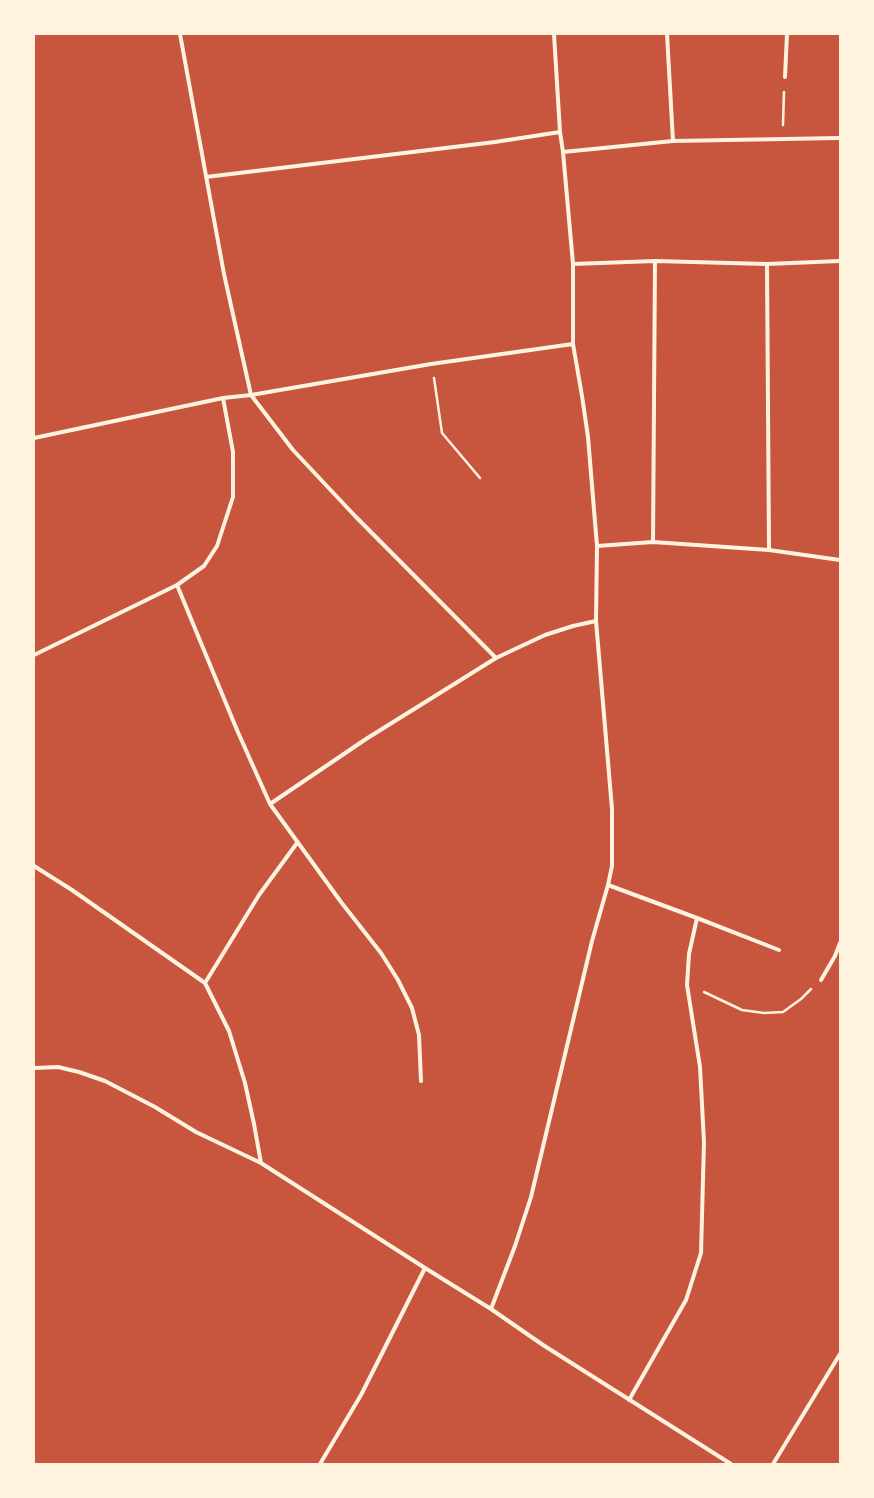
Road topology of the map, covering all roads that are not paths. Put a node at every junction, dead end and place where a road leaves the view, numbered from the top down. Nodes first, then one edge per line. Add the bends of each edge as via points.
1 (180, 34) edge
2 (554, 34) edge
3 (667, 34) edge
4 (787, 34) edge
5 (785, 76) road end
6 (560, 132) junction
7 (840, 138) edge
8 (673, 140) junction
9 (563, 152) junction
10 (206, 177) junction
11 (655, 261) junction
12 (840, 261) edge
13 (573, 264) junction
14 (767, 264) junction
15 (572, 344) junction
16 (251, 396) junction
17 (223, 398) junction
18 (34, 438) edge
19 (653, 542) junction
20 (597, 546) junction
21 (769, 550) junction
22 (840, 560) edge
23 (177, 585) junction
24 (596, 621) junction
25 (34, 655) edge
26 (496, 658) junction
27 (270, 804) junction
28 (297, 843) junction
29 (34, 866) edge
30 (608, 886) junction
31 (697, 918) junction
32 (840, 943) edge
33 (779, 950) dead end
34 (821, 980) road end
35 (205, 983) junction
36 (34, 1068) edge
37 (421, 1081) dead end
38 (261, 1163) junction
39 (425, 1268) junction
40 (491, 1309) junction
41 (840, 1354) edge
42 (630, 1400) junction
43 (320, 1464) edge
44 (731, 1464) edge
45 (773, 1464) edge

1 - 10 street
2 - 6 street
3 - 8 street
4 - 5 street
6 - 9 street
6 - 10 street
7 - 8 street
8 - 9 street
9 - 13 street
10 - 16 street
11 - 13 street
11 - 14 street
11 - 19 street
12 - 14 street
13 - 15 street
14 - 21 street
15 - 16 street via 431,364
15 - 20 street via 588,437
16 - 17 street
16 - 26 street via 293,450
17 - 18 street
17 - 23 street via 233,452 233,498 217,546 204,566
19 - 20 street
19 - 21 street
20 - 24 street
21 - 22 street
23 - 25 street
23 - 27 street
24 - 26 street via 545,635
24 - 30 street via 612,809 612,866
26 - 27 street via 366,739
27 - 28 street
28 - 35 street via 259,896
28 - 37 street via 381,953 398,980 412,1008 419,1035
29 - 35 street
30 - 31 street
30 - 40 street via 592,941 531,1197
31 - 33 street
31 - 42 street via 689,954 687,985 700,1067 703,1112 702,1253 686,1300
32 - 34 street
35 - 38 street via 229,1031 245,1083
36 - 38 street via 58,1067 105,1081 196,1132
38 - 39 street
39 - 40 street
39 - 43 street via 361,1395
40 - 42 street
41 - 45 street
42 - 44 street

